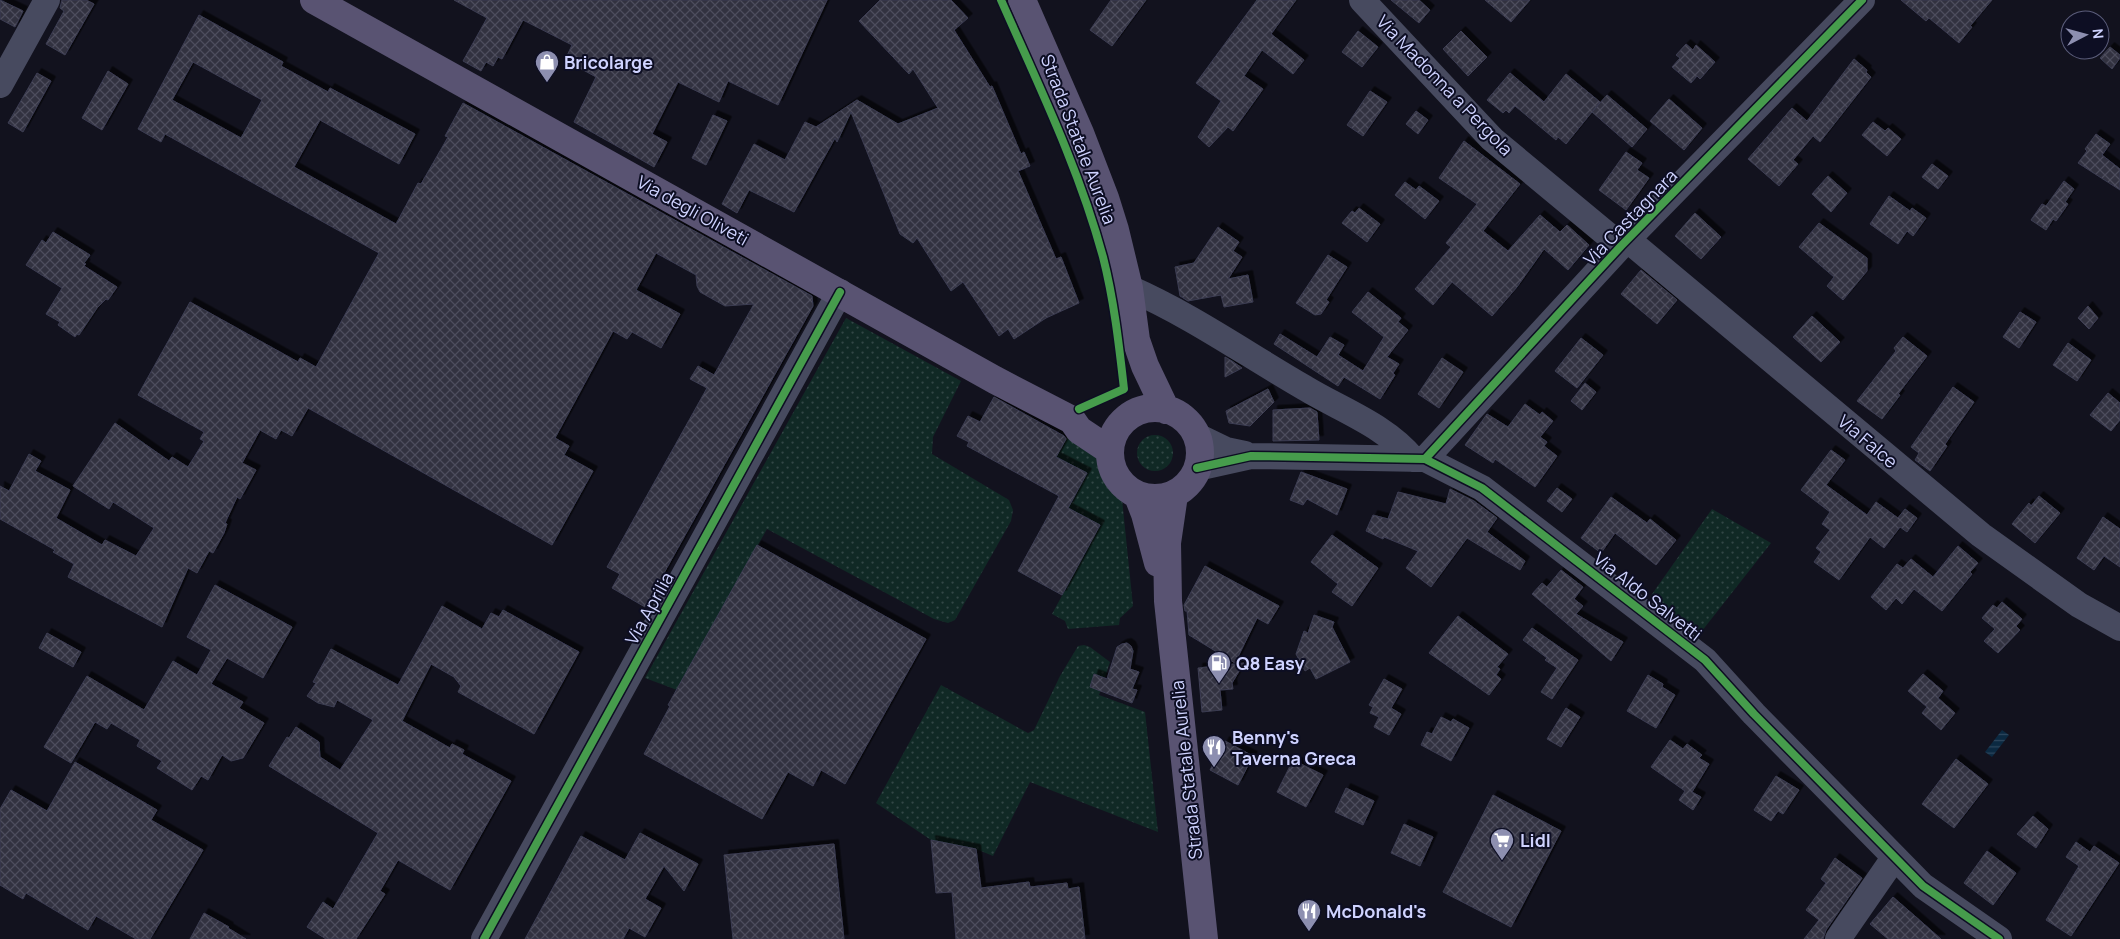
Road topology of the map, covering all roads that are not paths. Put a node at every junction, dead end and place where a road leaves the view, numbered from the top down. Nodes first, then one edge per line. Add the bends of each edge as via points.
1 (47, 0) edge
2 (314, 0) edge
3 (1022, 0) edge
4 (1362, 0) edge
5 (1862, 0) edge
6 (0, 85) edge
7 (1624, 243) junction
8 (1129, 288) junction
9 (840, 292) junction
10 (1136, 340) junction
11 (1166, 410) junction
12 (1072, 420) junction
13 (1126, 420) junction
14 (1197, 436) junction
15 (1110, 450) junction
16 (1251, 456) junction
17 (1419, 459) junction
18 (1198, 468) junction
19 (1174, 495) junction
20 (1138, 496) junction
21 (1168, 601) junction
22 (2120, 628) edge
23 (1894, 858) junction
24 (484, 939) edge
25 (1204, 939) edge
26 (1838, 939) edge
27 (1999, 939) edge

1 - 6 street
2 - 9 main road, Via degli Oliveti
3 - 8 main road, Strada Statale Aurelia via 1105,198
4 - 7 street, Via Madonna a Pergola via 1492,139
5 - 7 street, Via Castagnara
7 - 17 street, Via Castagnara
7 - 22 street, Via Falce via 1981,535 2079,605
8 - 10 main road, Strada Statale Aurelia
8 - 17 street via 1166,304 1374,427
9 - 12 main road, Via degli Oliveti
9 - 24 street, Via Aprilia
10 - 11 main road, Strada Statale Aurelia
10 - 13 main road, Strada Statale Aurelia
11 - 13 main road via 1143,410
11 - 14 main road via 1179,415
12 - 13 main road, Via degli Oliveti
12 - 15 main road, Via degli Oliveti via 1079,430
13 - 15 main road, Strada Statale Aurelia via 1113,436
14 - 16 street, Via Aldo Salvetti via 1226,450
14 - 18 main road
15 - 20 main road via 1116,477
16 - 17 street, Via Aldo Salvetti
16 - 18 street, Via Aldo Salvetti
17 - 23 street, Via Aldo Salvetti via 1482,488 1498,499 1705,660
18 - 19 main road via 1184,488
19 - 20 main road via 1162,498
19 - 21 main road, Strada Statale Aurelia via 1167,542
20 - 21 main road, Strada Statale Aurelia
21 - 25 main road, Strada Statale Aurelia
23 - 26 street
23 - 27 street, Via Aldo Salvetti via 1923,886

